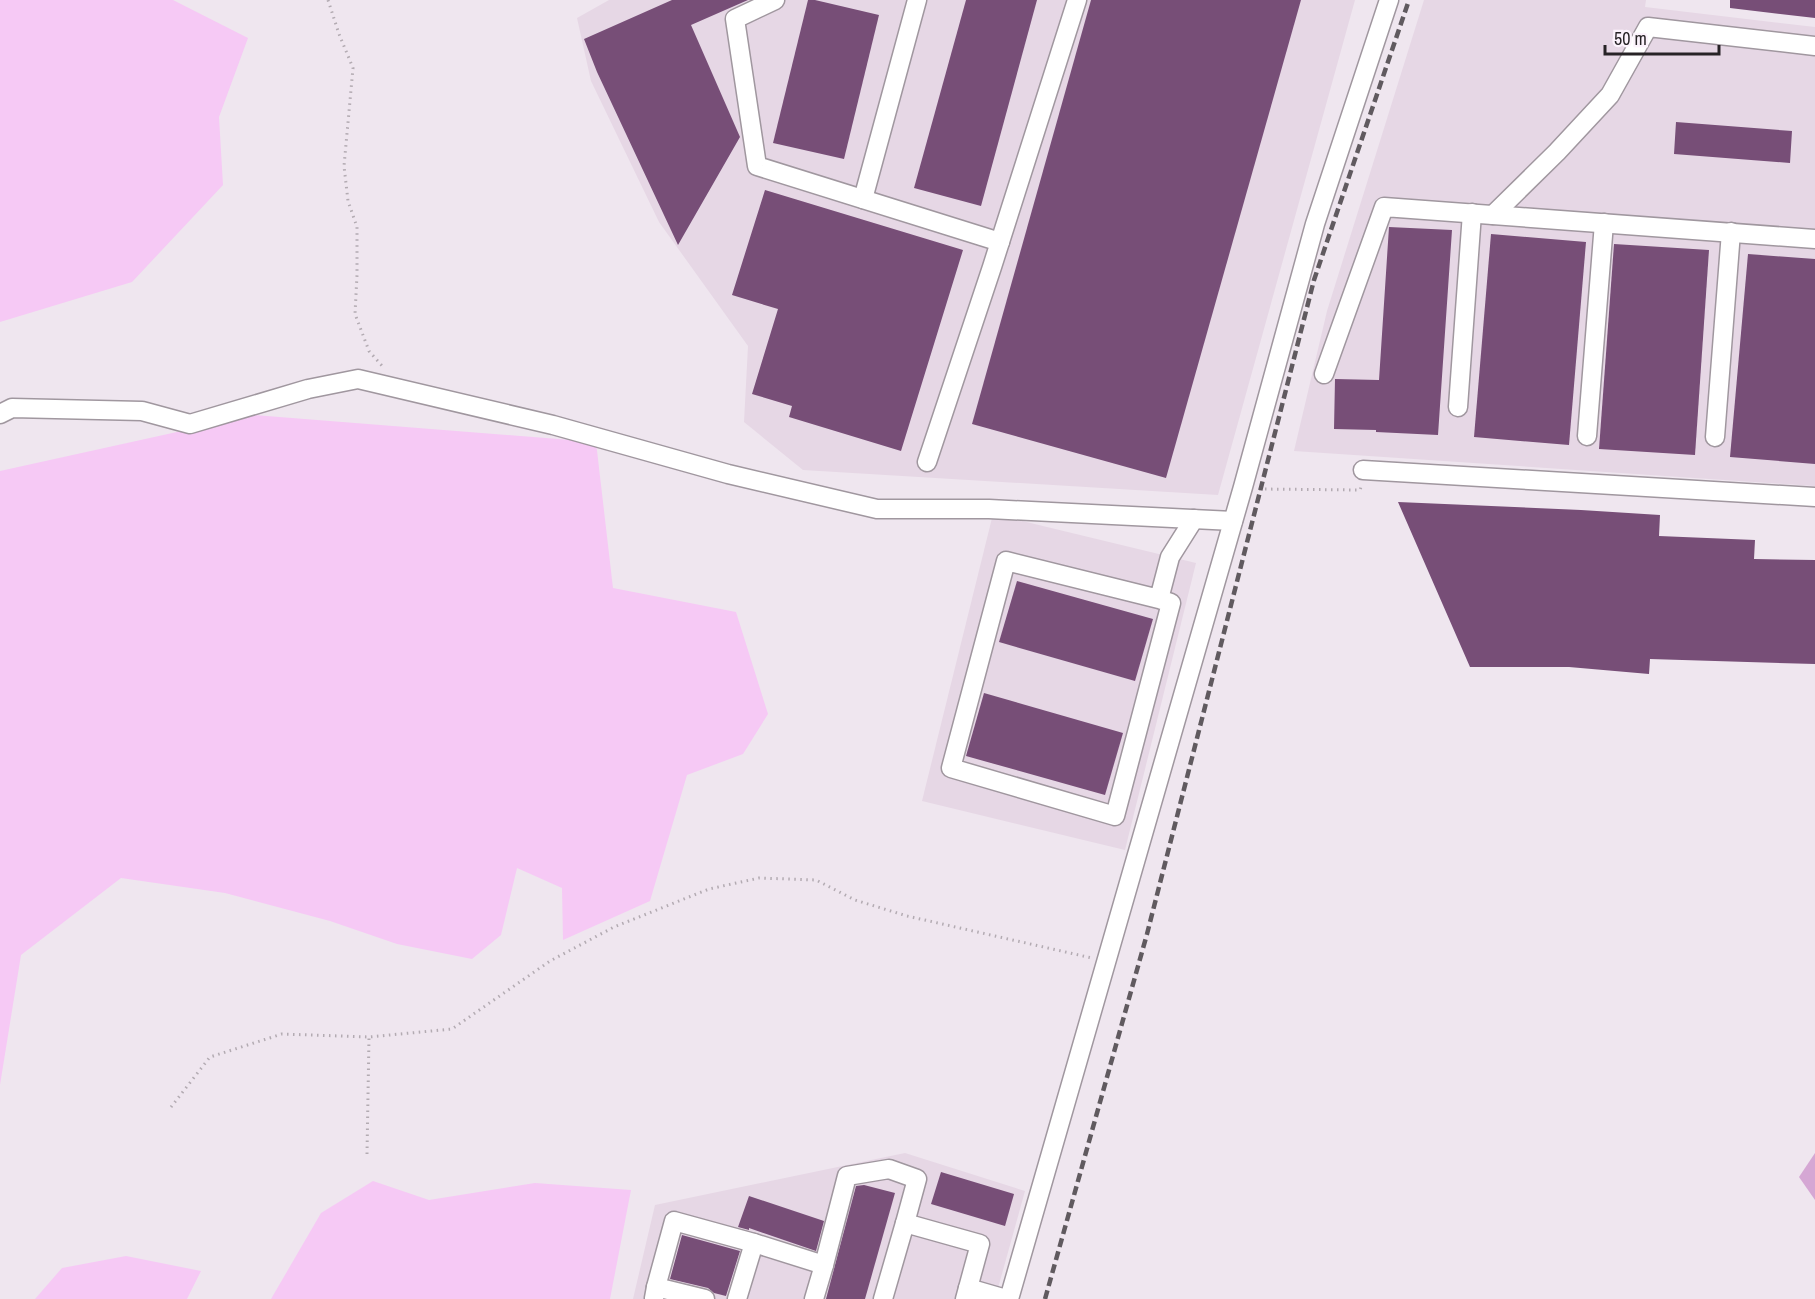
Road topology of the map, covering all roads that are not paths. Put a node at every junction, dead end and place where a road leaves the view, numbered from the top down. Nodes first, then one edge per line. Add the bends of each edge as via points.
1 (775, 0) edge
2 (917, 0) edge
3 (1077, 0) edge
4 (1389, 0) edge
5 (1815, 46) edge
6 (863, 199) junction
7 (1472, 213) junction
8 (1493, 215) junction
9 (1604, 223) junction
10 (1731, 232) junction
11 (1815, 239) edge
12 (1000, 242) junction
13 (1324, 374) dead end
14 (1458, 407) dead end
15 (0, 414) edge
16 (1587, 436) dead end
17 (1716, 437) dead end
18 (927, 462) dead end
19 (1363, 470) road end
20 (1815, 497) edge
21 (1194, 519) junction
22 (1233, 520) junction
23 (1159, 599) junction
24 (905, 1223) junction
25 (754, 1243) junction
26 (824, 1265) junction
27 (655, 1293) edge
28 (966, 1294) edge
29 (705, 1299) edge
30 (737, 1299) edge
31 (814, 1299) edge
32 (883, 1299) edge
33 (1007, 1299) edge

1 - 6 street via 735,19 757,166
2 - 6 street
3 - 12 street
4 - 22 street via 1315,224
5 - 8 street via 1648,27 1610,95
6 - 12 street
7 - 8 street
7 - 13 street via 1384,207
7 - 14 street
8 - 9 street
9 - 10 street
9 - 16 street
10 - 11 street
10 - 17 street
12 - 18 street
15 - 21 street via 12,408 142,411 190,424 308,389 358,379 877,509 989,509
19 - 20 street
21 - 22 street
21 - 23 street via 1170,557
22 - 33 street
23 - 23 street via 1006,561 951,768 1115,816 1171,603
24 - 26 street via 916,1179 889,1169 847,1176
24 - 28 street via 980,1244
24 - 32 street
25 - 26 street
25 - 27 street via 674,1221
25 - 30 street
26 - 31 street
27 - 29 street
28 - 33 street

